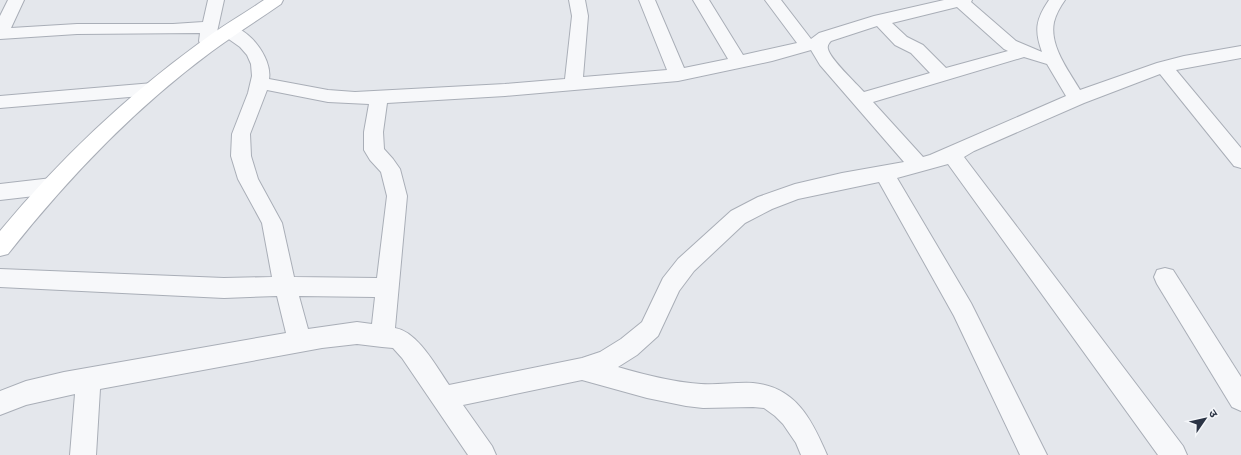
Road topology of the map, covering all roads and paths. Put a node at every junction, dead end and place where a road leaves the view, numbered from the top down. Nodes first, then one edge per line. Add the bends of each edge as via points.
1 (16, 0) edge
2 (216, 0) edge
3 (577, 0) edge
4 (647, 0) edge
5 (701, 0) edge
6 (773, 0) edge
7 (961, 0) edge
8 (1057, 0) edge
9 (271, 1) edge
10 (880, 20) junction
11 (210, 27) junction
12 (229, 31) junction
13 (0, 34) edge
14 (813, 44) junction
15 (205, 47) junction
16 (1023, 52) junction
17 (1241, 52) edge
18 (1054, 60) junction
19 (739, 62) junction
20 (1166, 68) junction
21 (678, 75) junction
22 (943, 75) junction
23 (260, 83) junction
24 (573, 84) junction
25 (152, 89) junction
26 (379, 97) junction
27 (1077, 99) junction
28 (860, 100) junction
29 (0, 102) edge
30 (952, 155) junction
31 (1241, 161) edge
32 (919, 166) junction
33 (884, 173) junction
34 (52, 186) junction
35 (0, 192) edge
36 (0, 247) edge
37 (1165, 277) dead end
38 (0, 278) edge
39 (286, 286) junction
40 (387, 288) junction
41 (382, 336) junction
42 (300, 342) junction
43 (582, 369) junction
44 (88, 380) junction
45 (444, 398) junction
46 (1241, 399) edge
47 (0, 403) edge
48 (83, 455) edge
49 (483, 455) edge
50 (814, 455) edge
51 (1034, 455) edge
52 (1174, 455) edge

1 - 13 street
2 - 11 street
3 - 24 street via 580,16
4 - 21 street
5 - 19 street
6 - 14 street
7 - 10 street
7 - 16 street via 1006,42
8 - 18 street via 1045,25 1047,41
9 - 12 street
10 - 14 street via 825,37
10 - 22 street via 901,41 917,49
11 - 13 street via 77,29
11 - 15 street
12 - 15 street
12 - 23 street via 255,53 260,64
14 - 19 street
14 - 28 street
15 - 25 street
16 - 18 street
16 - 22 street
17 - 20 street via 1184,62
18 - 27 street
19 - 21 street
20 - 27 street
20 - 31 street
21 - 24 street
22 - 28 street
23 - 26 street via 328,96
23 - 39 street via 242,134 241,156 253,191 272,223
24 - 26 street
25 - 29 street
25 - 34 street via 102,133
26 - 40 street via 374,149 389,166 396,196
27 - 30 street via 967,146
28 - 32 street
30 - 32 street
30 - 52 street
32 - 33 street
33 - 43 street via 795,192 738,217 686,265 670,285 650,329 607,361
33 - 51 street via 963,310
34 - 35 street
34 - 36 street
37 - 46 street
38 - 39 street via 224,288
39 - 40 street
39 - 42 street
40 - 41 street
41 - 42 street via 356,333
41 - 45 street via 399,339 410,350
42 - 44 street
43 - 45 street
43 - 50 street via 686,394 754,394 773,400 790,411 809,440
44 - 47 street via 26,393
44 - 48 street
45 - 49 street

